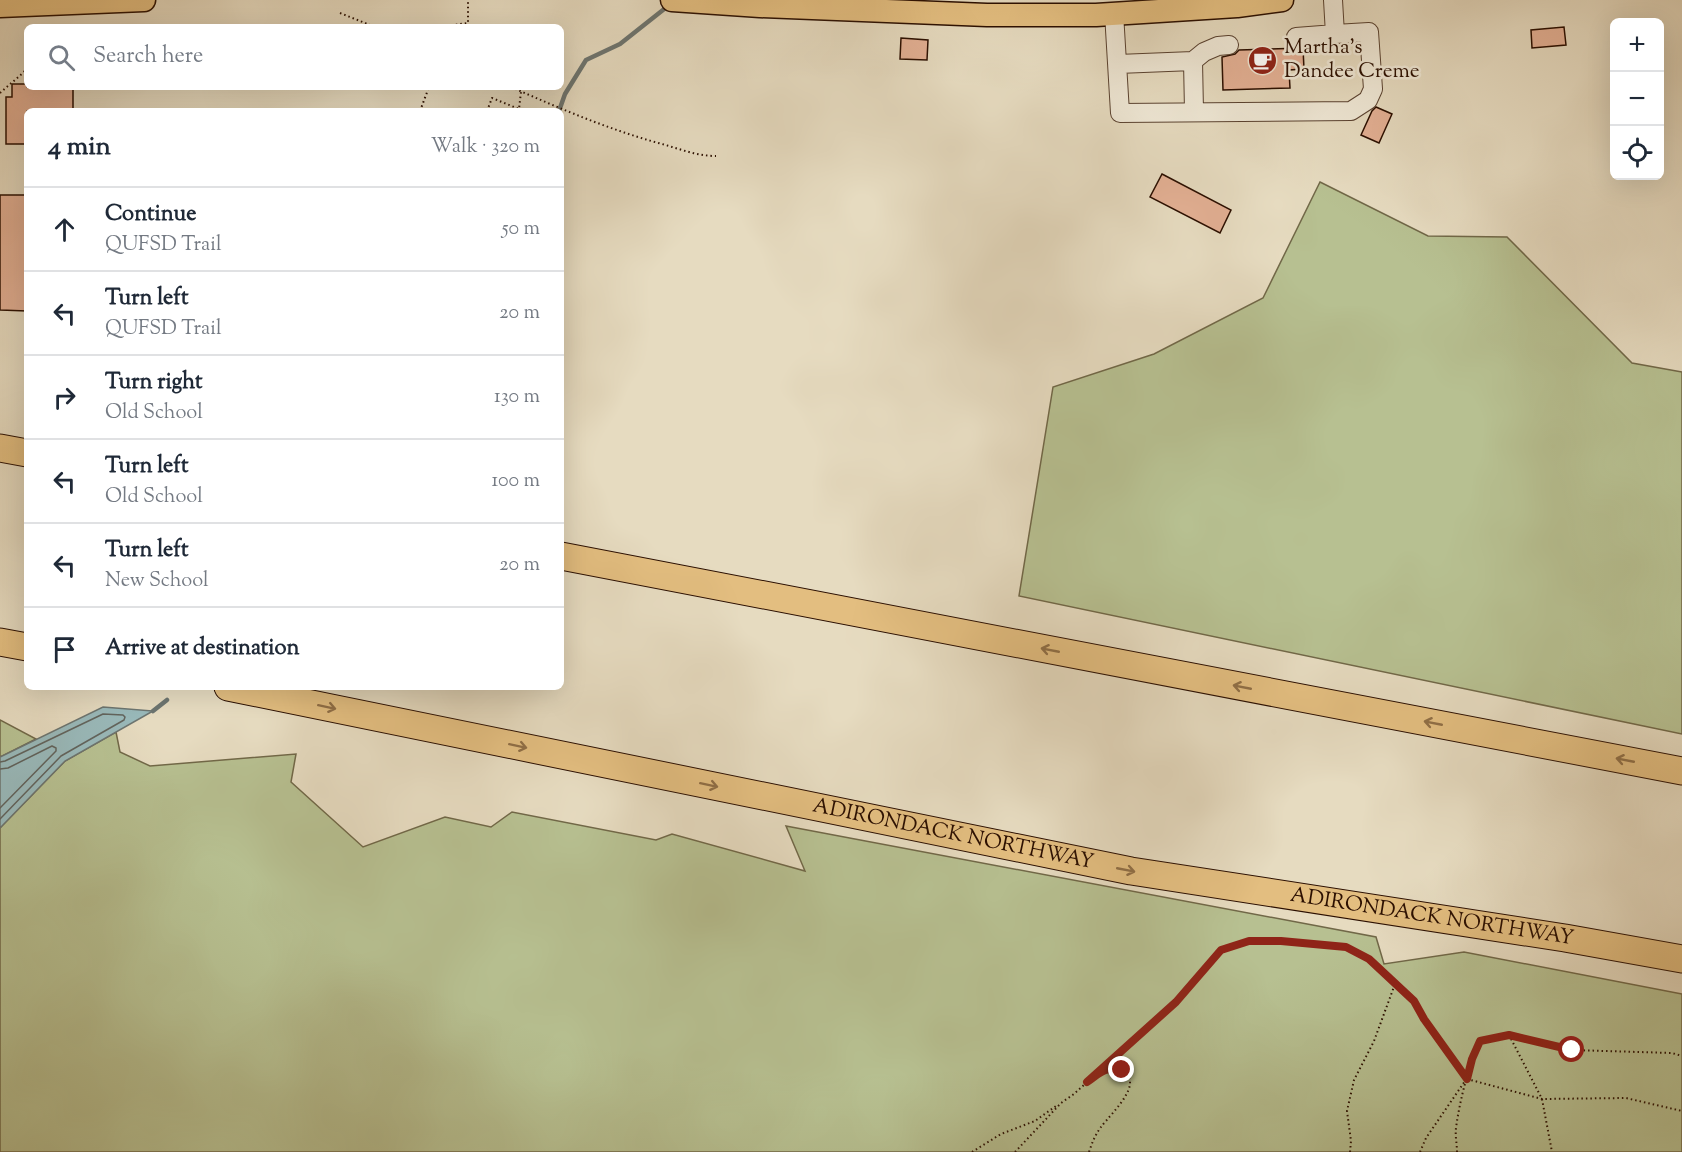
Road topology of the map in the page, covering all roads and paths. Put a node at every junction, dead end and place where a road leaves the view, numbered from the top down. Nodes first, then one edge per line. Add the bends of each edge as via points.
1 (144, 0) edge
2 (468, 0) edge
3 (672, 0) edge
4 (1282, 0) edge
5 (1334, 0) edge
6 (0, 6) edge
7 (340, 13) dead end
8 (1114, 14) junction
9 (368, 24) edge
10 (460, 24) edge
11 (1335, 34) junction
12 (1296, 37) dead end
13 (1229, 45) dead end
14 (1193, 61) junction
15 (1118, 64) junction
16 (24, 72) edge
17 (428, 90) edge
18 (518, 90) edge
19 (522, 92) junction
20 (0, 93) edge
21 (421, 108) edge
22 (488, 108) edge
23 (517, 108) edge
24 (519, 108) edge
25 (559, 108) edge
26 (564, 110) edge
27 (1194, 111) junction
28 (716, 156) dead end
29 (0, 448) edge
30 (24, 452) edge
31 (564, 557) edge
32 (0, 642) edge
33 (24, 646) edge
34 (243, 690) edge
35 (1682, 771) edge
36 (1682, 959) edge
37 (1395, 984) junction
38 (1509, 1035) junction
39 (1682, 1056) edge
40 (1467, 1079) junction
41 (1087, 1082) junction
42 (1542, 1099) junction
43 (1061, 1103) junction
44 (1682, 1112) edge
45 (972, 1152) edge
46 (1015, 1152) edge
47 (1089, 1152) edge
48 (1350, 1152) edge
49 (1420, 1152) edge
50 (1457, 1152) edge
51 (1552, 1152) edge

1 - 6 main road
2 - 10 path via 468,23
3 - 8 main road via 987,15
4 - 8 main road
5 - 11 lane
7 - 9 path
8 - 15 lane
11 - 12 lane
11 - 27 lane via 1369,32 1373,89 1368,100 1351,111
13 - 14 lane via 1204,52
14 - 15 lane
14 - 27 lane
15 - 27 lane via 1120,113
16 - 20 path
17 - 21 path
18 - 19 path
19 - 24 path
19 - 25 path
22 - 23 path via 492,98
26 - 28 path via 639,138
29 - 30 highway
35 -> 31 highway
32 - 33 highway
34 -> 36 highway, ADIRONDACK NORTHWAY via 1131,871
37 - 40 path via 1414,1001
37 - 41 path via 1369,959 1346,947 1249,941 1221,950 1176,1002
37 - 48 path via 1374,1041 1354,1080 1347,1111
38 - 39 path via 1572,1050
38 - 40 path via 1480,1041
38 - 42 path
40 - 42 path
40 - 49 path
40 - 50 path via 1456,1130
41 - 43 path
41 - 47 path via 1112,1067 1126,1072 1129,1082 1127,1095 1094,1137
42 - 44 path via 1626,1098
42 - 51 path
43 - 45 path via 1035,1121 1001,1134
43 - 46 path

